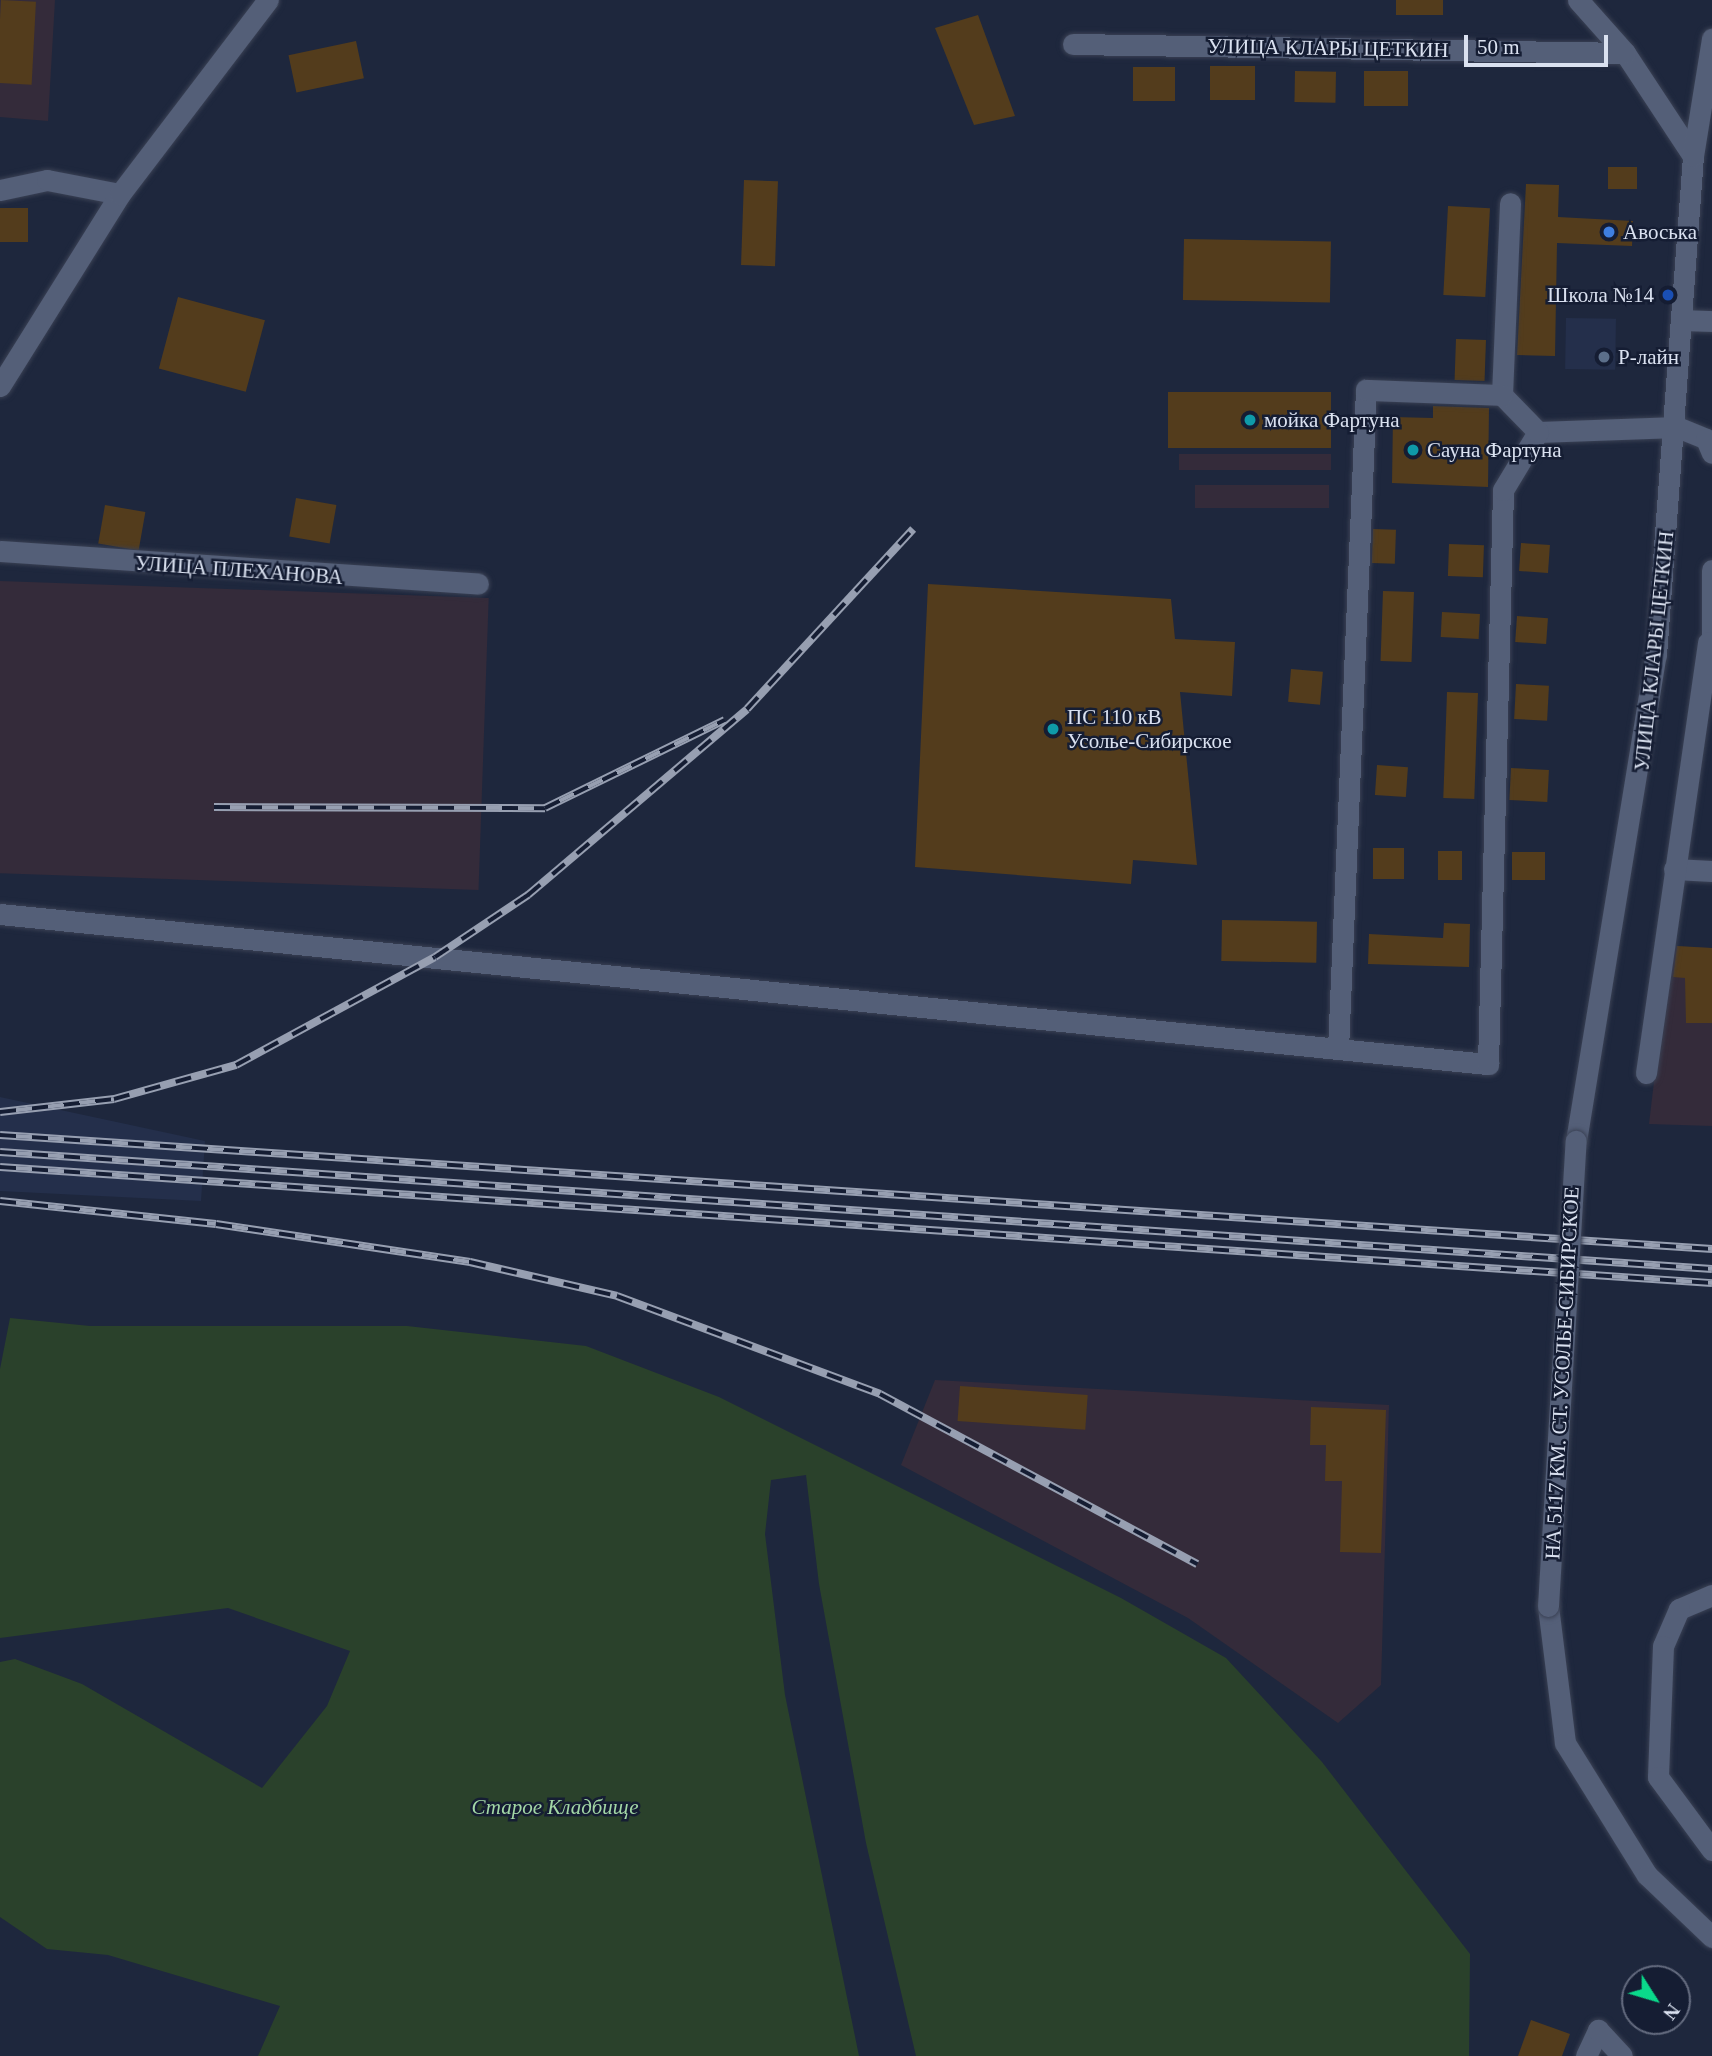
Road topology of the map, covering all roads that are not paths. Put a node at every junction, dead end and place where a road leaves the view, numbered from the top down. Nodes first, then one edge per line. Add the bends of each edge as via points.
1 (268, 0) edge
2 (1578, 0) edge
3 (1712, 39) edge
4 (1073, 44) dead end
5 (1625, 53) junction
6 (1693, 156) junction
7 (0, 190) edge
8 (120, 194) junction
9 (1702, 201) edge
10 (1510, 203) dead end
11 (1684, 320) junction
12 (1712, 321) edge
13 (0, 386) edge
14 (1502, 395) junction
15 (1677, 427) junction
16 (1538, 432) junction
17 (1712, 453) edge
18 (0, 551) edge
19 (1712, 570) edge
20 (478, 584) dead end
21 (1710, 642) edge
22 (1674, 870) junction
23 (1712, 871) edge
24 (0, 914) edge
25 (1338, 1049) junction
26 (1646, 1073) dead end
27 (1576, 1140) joint
28 (1708, 1594) edge
29 (1712, 1850) edge
30 (1712, 1937) edge
31 (1586, 2056) edge
32 (1622, 2056) edge

1 - 8 street
2 - 5 street
3 - 6 street, УЛИЦА КЛАРЫ ЦЕТКИН
4 - 5 street, УЛИЦА КЛАРЫ ЦЕТКИН
5 - 6 street
6 - 9 street, УЛИЦА КЛАРЫ ЦЕТКИН
7 - 8 street via 47,180
8 - 13 street
9 - 11 street, УЛИЦА КЛАРЫ ЦЕТКИН
10 - 14 street
11 - 12 street
11 - 15 street, УЛИЦА КЛАРЫ ЦЕТКИН
14 - 16 street
14 - 25 street via 1366,390
15 - 16 street
15 - 17 street via 1706,439
15 - 27 street, УЛИЦА КЛАРЫ ЦЕТКИН via 1638,792
16 - 25 street via 1503,490 1488,1064
18 - 20 street, УЛИЦА ПЛЕХАНОВА
19 - 21 street
21 - 22 street
22 - 23 street
22 - 26 street
24 - 25 street
27 - 30 street, НА 5117 КМ. СТ. УСОЛЬЕ-СИБИРСКОЕ, bridge via 1548,1606 1565,1743 1647,1875
28 - 29 street via 1679,1609 1663,1646 1658,1777
31 - 32 street via 1598,2030

